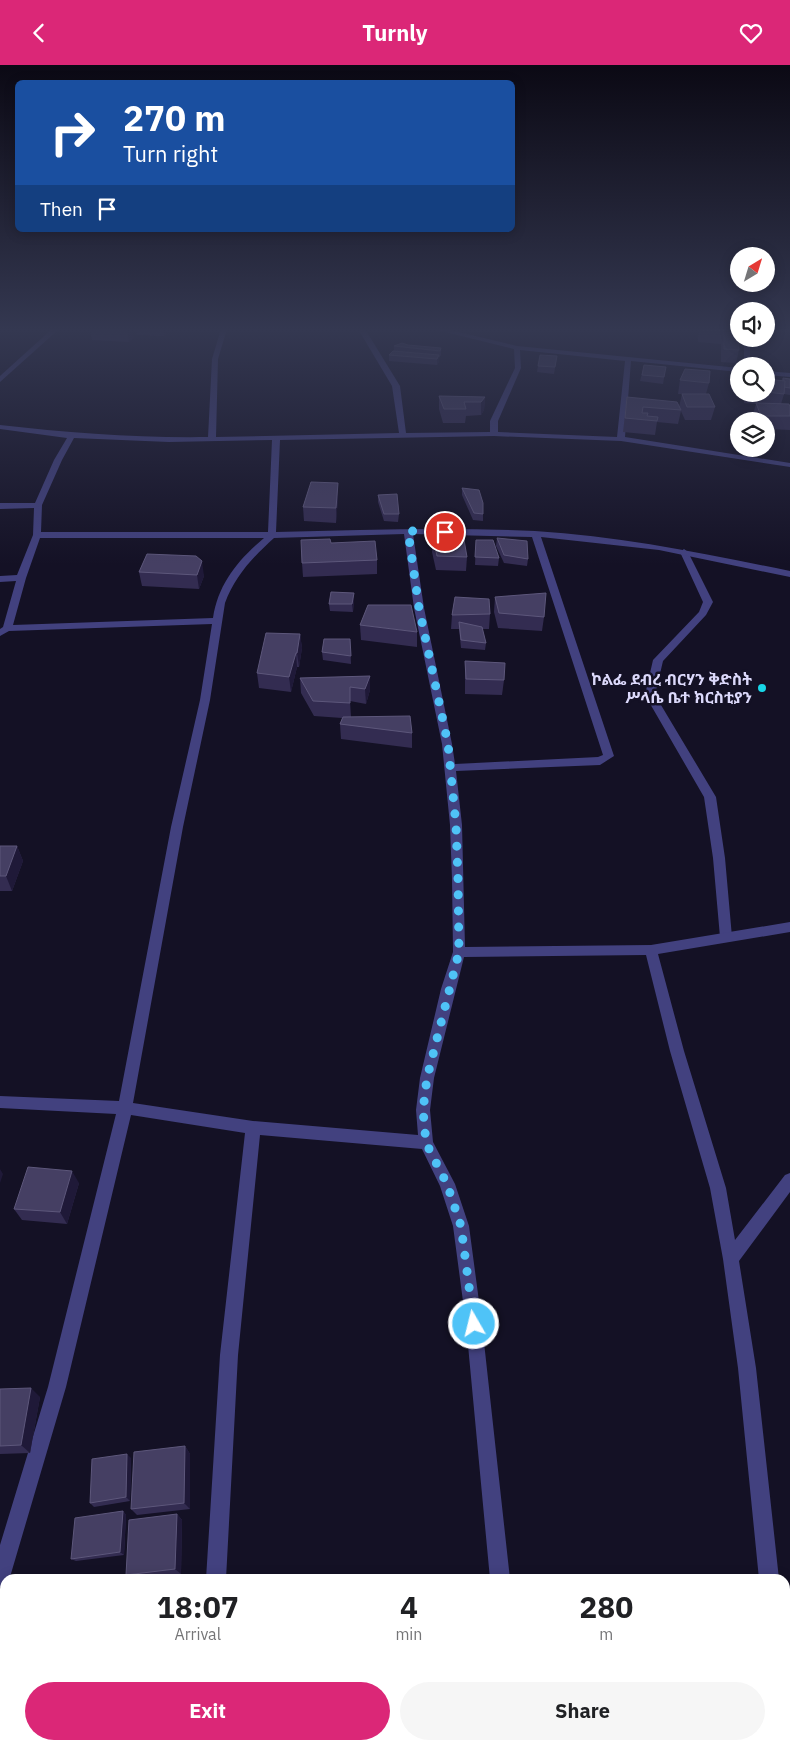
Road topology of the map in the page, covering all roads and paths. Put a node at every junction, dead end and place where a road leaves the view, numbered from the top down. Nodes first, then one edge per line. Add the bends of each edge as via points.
1 (213, 408) edge
2 (399, 408) edge
3 (500, 408) edge
4 (624, 408) edge
5 (0, 427) edge
6 (494, 434) junction
7 (72, 436) junction
8 (404, 436) junction
9 (276, 438) junction
10 (621, 439) junction
11 (212, 440) junction
12 (790, 465) edge
13 (38, 505) junction
14 (0, 506) edge
15 (408, 531) junction
16 (536, 534) junction
17 (37, 535) junction
18 (272, 535) junction
19 (684, 551) junction
20 (790, 574) edge
21 (21, 578) junction
22 (0, 579) edge
23 (218, 621) junction
24 (4, 631) edge
25 (450, 768) junction
26 (790, 927) edge
27 (726, 937) junction
28 (651, 950) junction
29 (459, 952) junction
30 (0, 1102) edge
31 (125, 1108) junction
32 (253, 1128) junction
33 (426, 1143) junction
34 (790, 1180) edge
35 (732, 1259) junction
36 (1, 1574) edge
37 (216, 1574) edge
38 (499, 1574) edge
39 (768, 1574) edge

1 - 11 street
2 - 8 street
3 - 6 street via 494,421
4 - 10 street
5 - 7 street
6 - 8 street
6 - 10 street
7 - 11 street
7 - 13 street
8 - 9 street
9 - 11 street
9 - 18 street
10 - 12 street
13 - 14 street
13 - 17 street
15 - 16 street
15 - 18 street
15 - 25 street via 419,608 448,744
16 - 19 street
16 - 25 street via 609,756 600,761
17 - 18 street
17 - 21 street
18 - 23 street via 235,572 225,588
19 - 20 street
19 - 27 street via 708,602 703,613 658,660 650,695 710,797
21 - 22 street
21 - 24 street
23 - 24 street
23 - 31 street
25 - 29 street via 456,825
26 - 27 street
27 - 28 street
28 - 29 street
28 - 35 street via 718,1188
29 - 33 street via 427,1078 423,1110
30 - 31 street
31 - 32 street
31 - 36 street via 57,1387
32 - 33 street
32 - 37 street via 229,1355
33 - 38 street via 447,1184 461,1226
34 - 35 street
35 - 39 street

